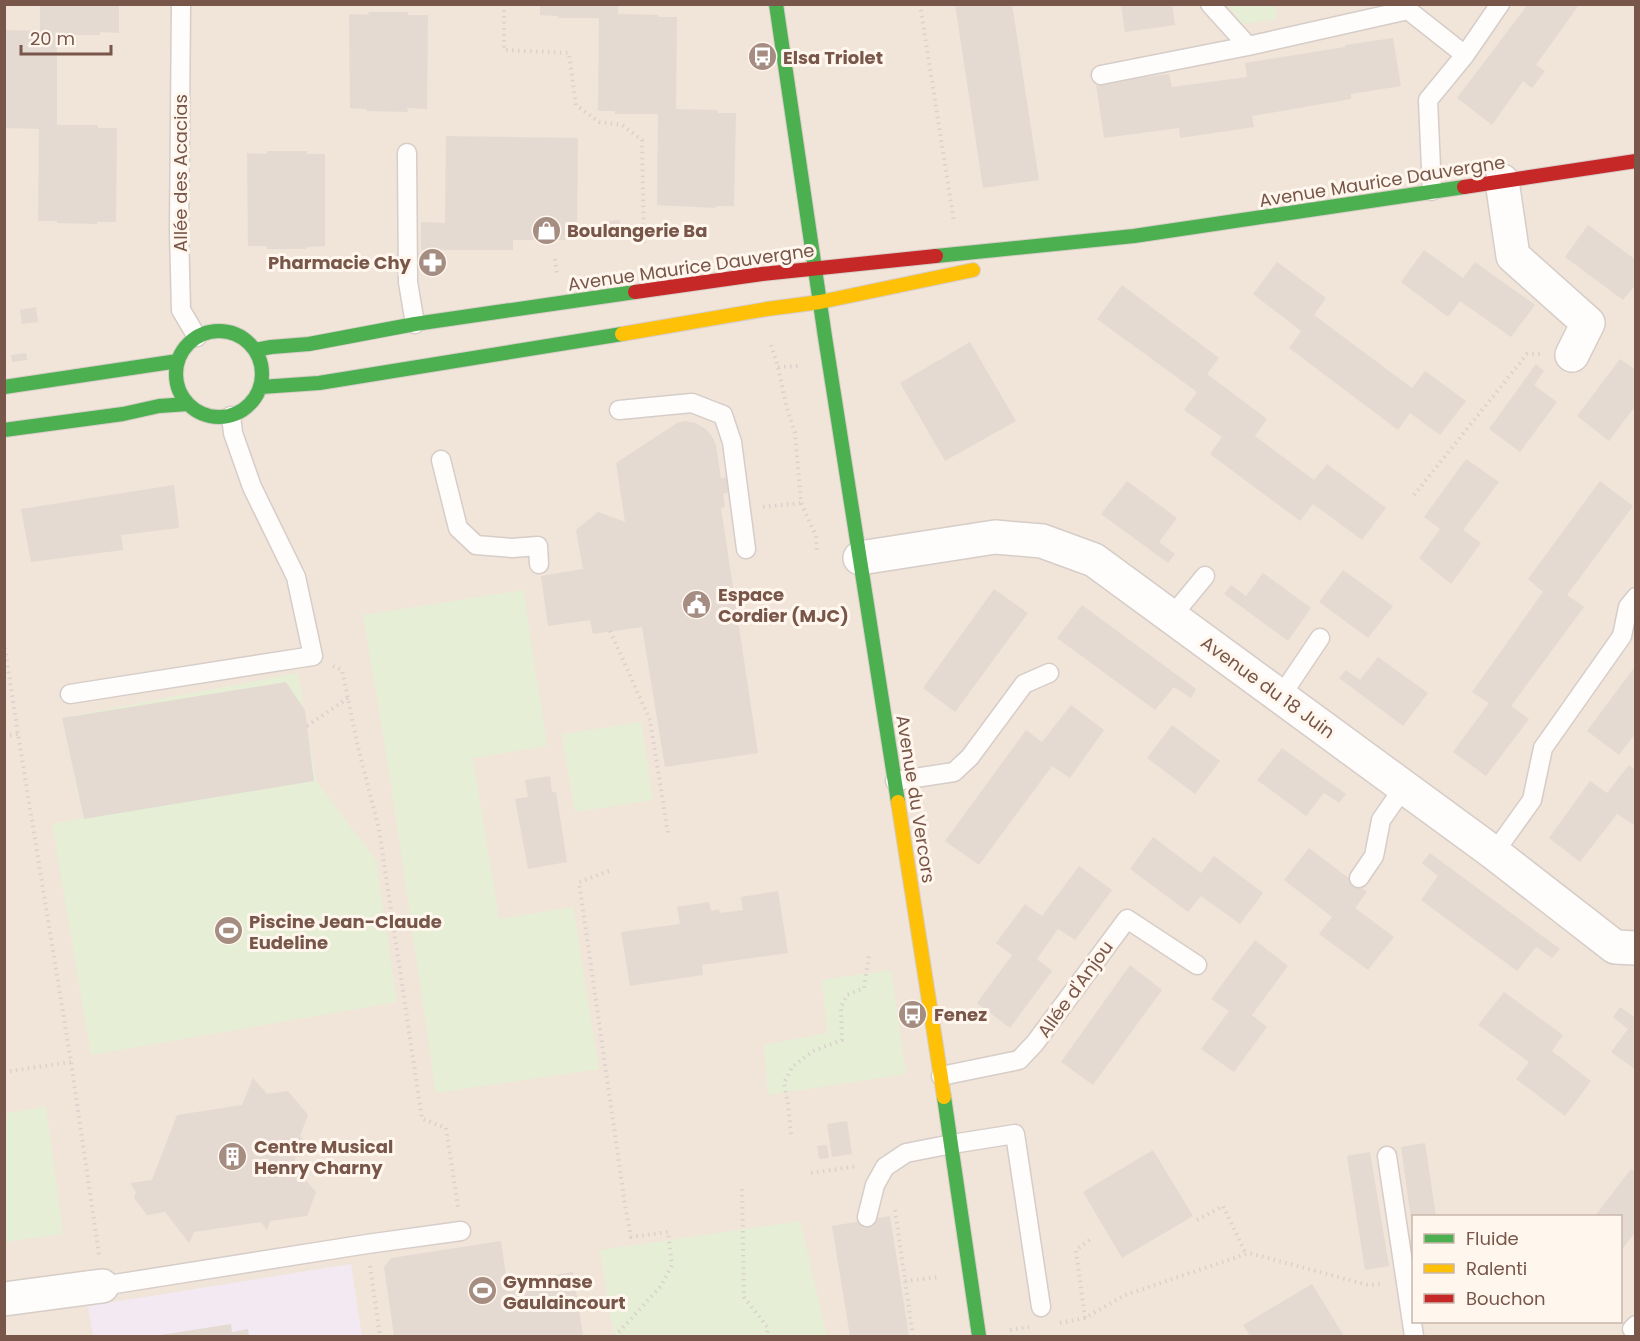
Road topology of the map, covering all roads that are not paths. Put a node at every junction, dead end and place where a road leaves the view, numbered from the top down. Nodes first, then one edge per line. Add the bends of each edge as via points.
1 (181, 4) edge
2 (776, 4) edge
3 (1210, 4) edge
4 (1500, 4) edge
5 (1248, 46) junction
6 (1465, 55) junction
7 (1101, 75) dead end
8 (406, 153) dead end
9 (1635, 161) edge
10 (1502, 182) junction
11 (1432, 191) junction
12 (1134, 236) junction
13 (1017, 261) dead end
14 (814, 268) junction
15 (982, 268) dead end
16 (820, 302) junction
17 (416, 324) junction
18 (197, 337) junction
19 (255, 350) junction
20 (1572, 355) road end
21 (178, 361) junction
22 (4, 387) edge
23 (261, 387) junction
24 (188, 405) junction
25 (620, 410) dead end
26 (231, 416) junction
27 (4, 430) edge
28 (441, 460) dead end
29 (746, 549) dead end
30 (860, 558) junction
31 (539, 564) dead end
32 (1205, 576) dead end
33 (1635, 597) edge
34 (1172, 616) junction
35 (1320, 638) dead end
36 (1049, 673) dead end
37 (70, 694) dead end
38 (1281, 696) junction
39 (895, 781) junction
40 (1404, 787) junction
41 (1494, 853) junction
42 (1359, 878) dead end
43 (1635, 948) edge
44 (1197, 965) dead end
45 (941, 1076) junction
46 (952, 1144) junction
47 (1387, 1156) dead end
48 (867, 1216) dead end
49 (455, 1232) road end
50 (102, 1286) joint
51 (4, 1299) edge
52 (1041, 1307) dead end
53 (1412, 1322) edge
54 (979, 1336) edge

1 - 18 lane, Allée des Acacias via 181,310
2 - 14 street, Avenue du Vercors
3 - 5 lane
4 - 6 lane
5 - 6 lane via 1408,10
5 - 7 lane
6 - 11 lane via 1428,100
8 - 17 lane via 408,282
9 - 10 street, Avenue Maurice Dauvergne
10 - 11 street, Avenue Maurice Dauvergne
10 - 20 street via 1514,256 1588,323
11 - 12 street, Avenue Maurice Dauvergne
12 - 13 street, Avenue Maurice Dauvergne
12 - 14 street, Avenue Maurice Dauvergne
14 - 16 street, Avenue du Vercors
14 - 17 street, Avenue Maurice Dauvergne
15 - 16 street
16 - 23 street via 319,382
16 - 30 street, Avenue du Vercors
17 - 19 street, Avenue Maurice Dauvergne
18 - 19 street via 214,331 230,332
18 - 21 street via 182,351
19 - 23 street via 261,362
21 - 22 street
21 - 24 street via 175,376
23 - 26 street via 244,410
24 - 26 street via 215,418
24 - 27 street
25 - 29 lane via 692,404 723,416 732,442
26 - 37 lane via 252,487 296,577 313,656
28 - 31 lane via 458,528 476,545 538,546
30 - 34 street, Avenue du 18 Juin via 995,537 1042,541 1094,560
30 - 39 street, Avenue du Vercors
32 - 34 lane
33 - 41 lane via 1628,606 1622,636 1543,748 1532,800
34 - 38 street, Avenue du 18 Juin
35 - 38 lane
36 - 39 lane via 1024,684 970,757 954,772
38 - 40 street, Avenue du 18 Juin
39 - 45 street, Avenue du Vercors
40 - 41 street, Avenue du 18 Juin
40 - 42 lane via 1381,820 1374,856
41 - 43 street, Avenue du 18 Juin via 1615,947
44 - 45 lane, Allée d'Anjou via 1127,919 1019,1060
45 - 46 street, Avenue du Vercors
46 - 48 lane via 906,1153 885,1167 875,1185
46 - 52 lane via 1015,1134
46 - 54 street, Avenue du Vercors
47 - 53 lane
49 - 50 lane
50 - 51 street

